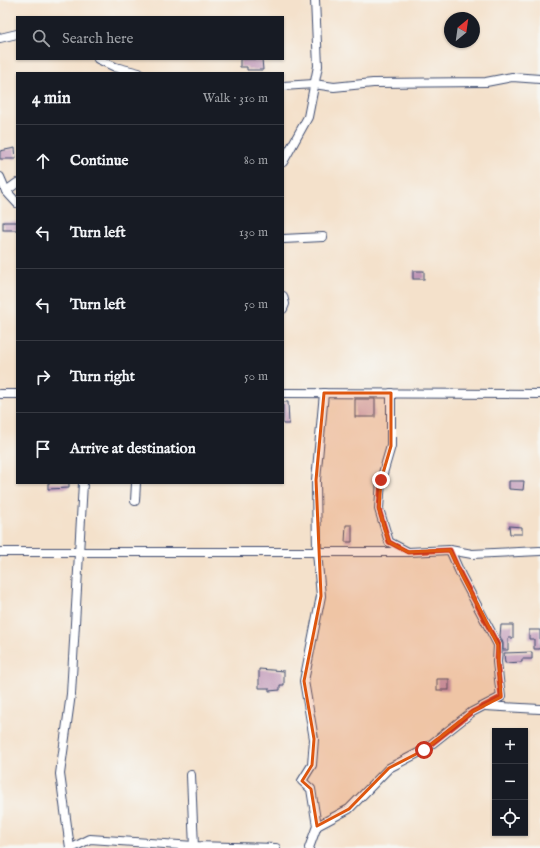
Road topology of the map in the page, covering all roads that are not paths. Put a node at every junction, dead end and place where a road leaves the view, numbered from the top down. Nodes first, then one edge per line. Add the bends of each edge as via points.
1 (315, 0) edge
2 (16, 34) edge
3 (0, 38) edge
4 (100, 60) edge
5 (135, 72) edge
6 (540, 79) edge
7 (314, 84) junction
8 (284, 86) edge
9 (284, 160) edge
10 (0, 177) edge
11 (16, 184) edge
12 (6, 191) junction
13 (16, 202) edge
14 (323, 237) dead end
15 (284, 239) edge
16 (284, 393) edge
17 (324, 393) junction
18 (391, 393) junction
19 (0, 394) edge
20 (16, 394) edge
21 (540, 394) edge
22 (83, 484) edge
23 (136, 484) edge
24 (135, 500) dead end
25 (450, 550) junction
26 (540, 551) edge
27 (0, 552) edge
28 (79, 552) junction
29 (317, 552) junction
30 (408, 552) junction
31 (482, 706) junction
32 (540, 709) edge
33 (191, 775) dead end
34 (317, 826) junction
35 (194, 847) edge
36 (71, 848) edge
37 (276, 848) edge
38 (309, 848) edge

1 - 7 street via 318,66
2 - 3 street
4 - 5 street
6 - 7 street via 512,77 486,82 334,87
7 - 8 street
7 - 9 street via 308,118
10 - 12 street
11 - 12 street
12 - 13 street
14 - 15 street
16 - 17 street
17 - 18 street
17 - 29 street via 316,464
18 - 21 street
18 - 30 street via 391,446 381,480 379,509 389,542
19 - 20 street
22 - 28 street
23 - 24 street
25 - 26 street via 472,554
25 - 30 street
25 - 31 street via 498,645 501,697
27 - 28 street
28 - 29 street
28 - 36 street via 71,694 60,774
29 - 30 street
29 - 34 street via 322,596 304,681 314,739 312,764 302,781 311,789
31 - 32 street
31 - 34 street via 424,750 389,768 349,809
33 - 35 street
34 - 38 street
35 - 36 street via 90,839
35 - 37 street

